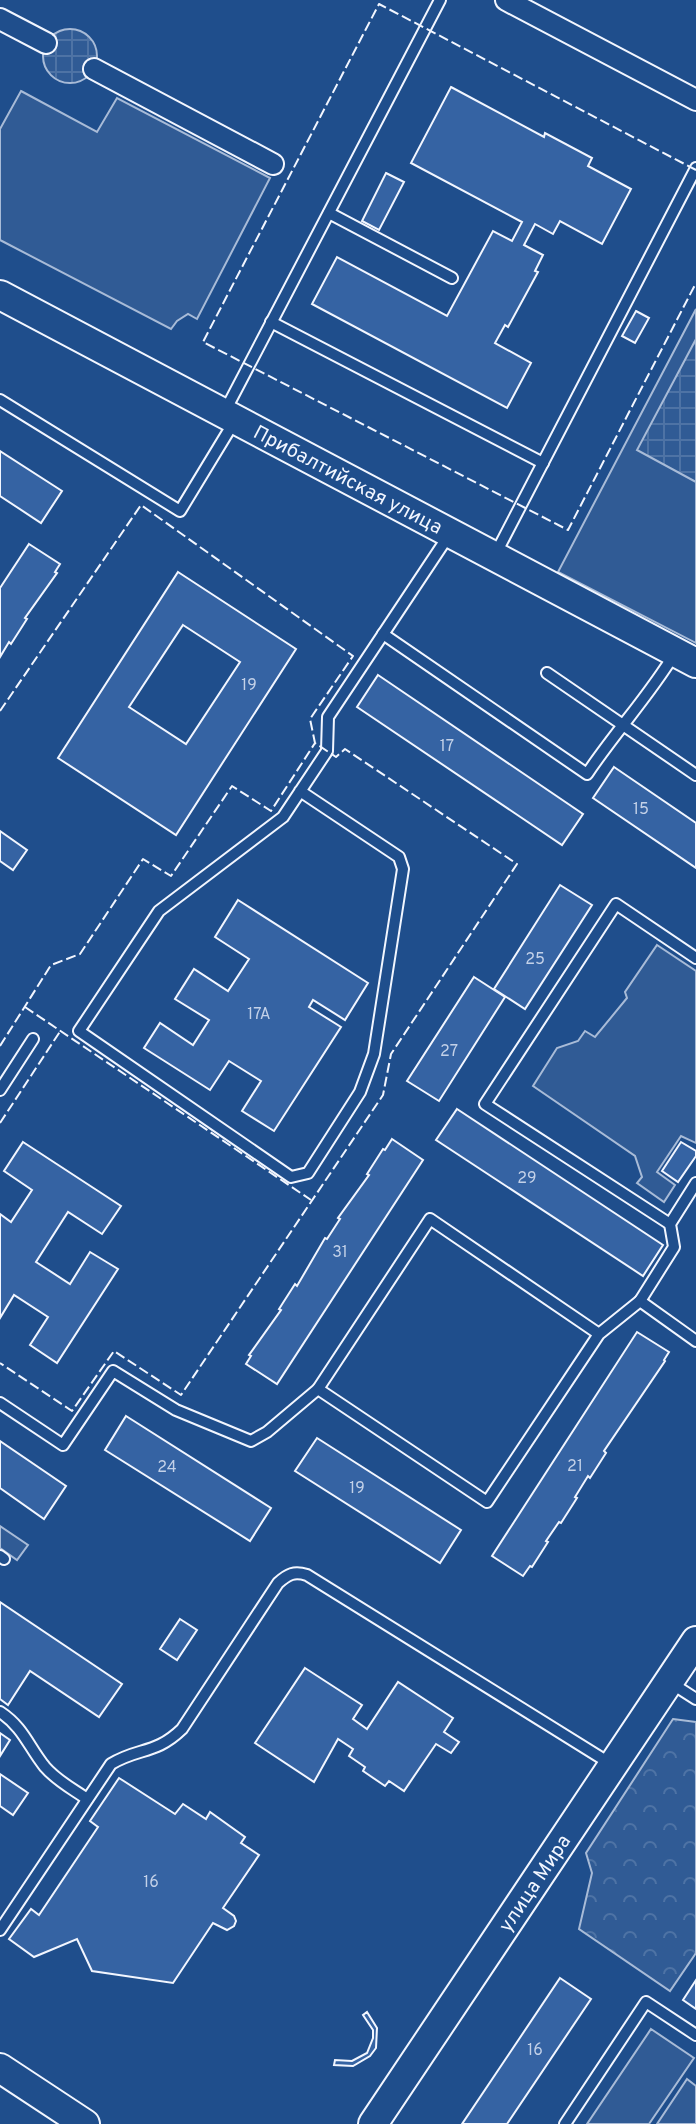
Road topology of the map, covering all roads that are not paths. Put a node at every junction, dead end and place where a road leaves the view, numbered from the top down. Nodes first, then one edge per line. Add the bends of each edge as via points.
1 (440, 0) edge
2 (506, 0) edge
3 (0, 19) edge
4 (46, 43) dead end
5 (94, 69) dead end
6 (696, 100) edge
7 (273, 164) dead end
8 (696, 168) edge
9 (329, 213) junction
10 (452, 278) dead end
11 (0, 295) edge
12 (271, 322) junction
13 (0, 400) edge
14 (229, 418) junction
15 (543, 463) junction
16 (450, 533) junction
17 (494, 556) junction
18 (383, 634) junction
19 (686, 658) edge
20 (547, 673) dead end
21 (623, 725) junction
22 (696, 775) edge
23 (300, 791) junction
24 (696, 958) edge
25 (33, 1039) dead end
26 (0, 1090) edge
27 (696, 1183) edge
28 (670, 1224) junction
29 (640, 1301) junction
30 (599, 1334) junction
31 (696, 1341) edge
32 (318, 1389) junction
33 (0, 1403) edge
34 (696, 1641) edge
35 (669, 1681) junction
36 (696, 1699) edge
37 (0, 1712) edge
38 (613, 1766) junction
39 (87, 1799) junction
40 (0, 1930) edge
41 (696, 2035) edge
42 (0, 2068) edge
43 (85, 2124) edge
44 (373, 2124) edge
45 (565, 2124) edge

1 - 9 lane
2 - 6 street
3 - 4 street
5 - 7 street
8 - 15 lane
9 - 10 lane
9 - 12 lane
11 - 14 street, Прибалтийская улица
12 - 14 lane
12 - 15 lane
13 - 14 lane via 180,511
14 - 16 street, Прибалтийская улица
15 - 17 lane
16 - 17 street, Прибалтийская улица
16 - 18 lane
17 - 19 street, Прибалтийская улица
18 - 21 lane via 587,774
18 - 23 lane via 328,717 327,751
19 - 21 lane
20 - 21 lane
21 - 22 lane
23 - 23 lane via 399,857 403,869 378,1034 360,1092 308,1173 291,1177 79,1031 159,911 283,817
24 - 28 lane via 616,904 485,1104
25 - 26 lane
27 - 28 lane
28 - 29 lane via 674,1247
29 - 30 lane
29 - 31 lane
30 - 32 lane via 487,1502
30 - 32 lane via 430,1219
32 - 33 lane via 251,1441 176,1410 113,1371 63,1445
34 - 35 street, улица Мира
35 - 36 lane
35 - 38 street, улица Мира
37 - 39 lane via 24,1733 45,1767
38 - 39 lane via 297,1572 278,1583 182,1729 153,1750 111,1764
38 - 44 street, улица Мира
39 - 40 lane
41 - 45 lane via 646,2002
42 - 43 street

